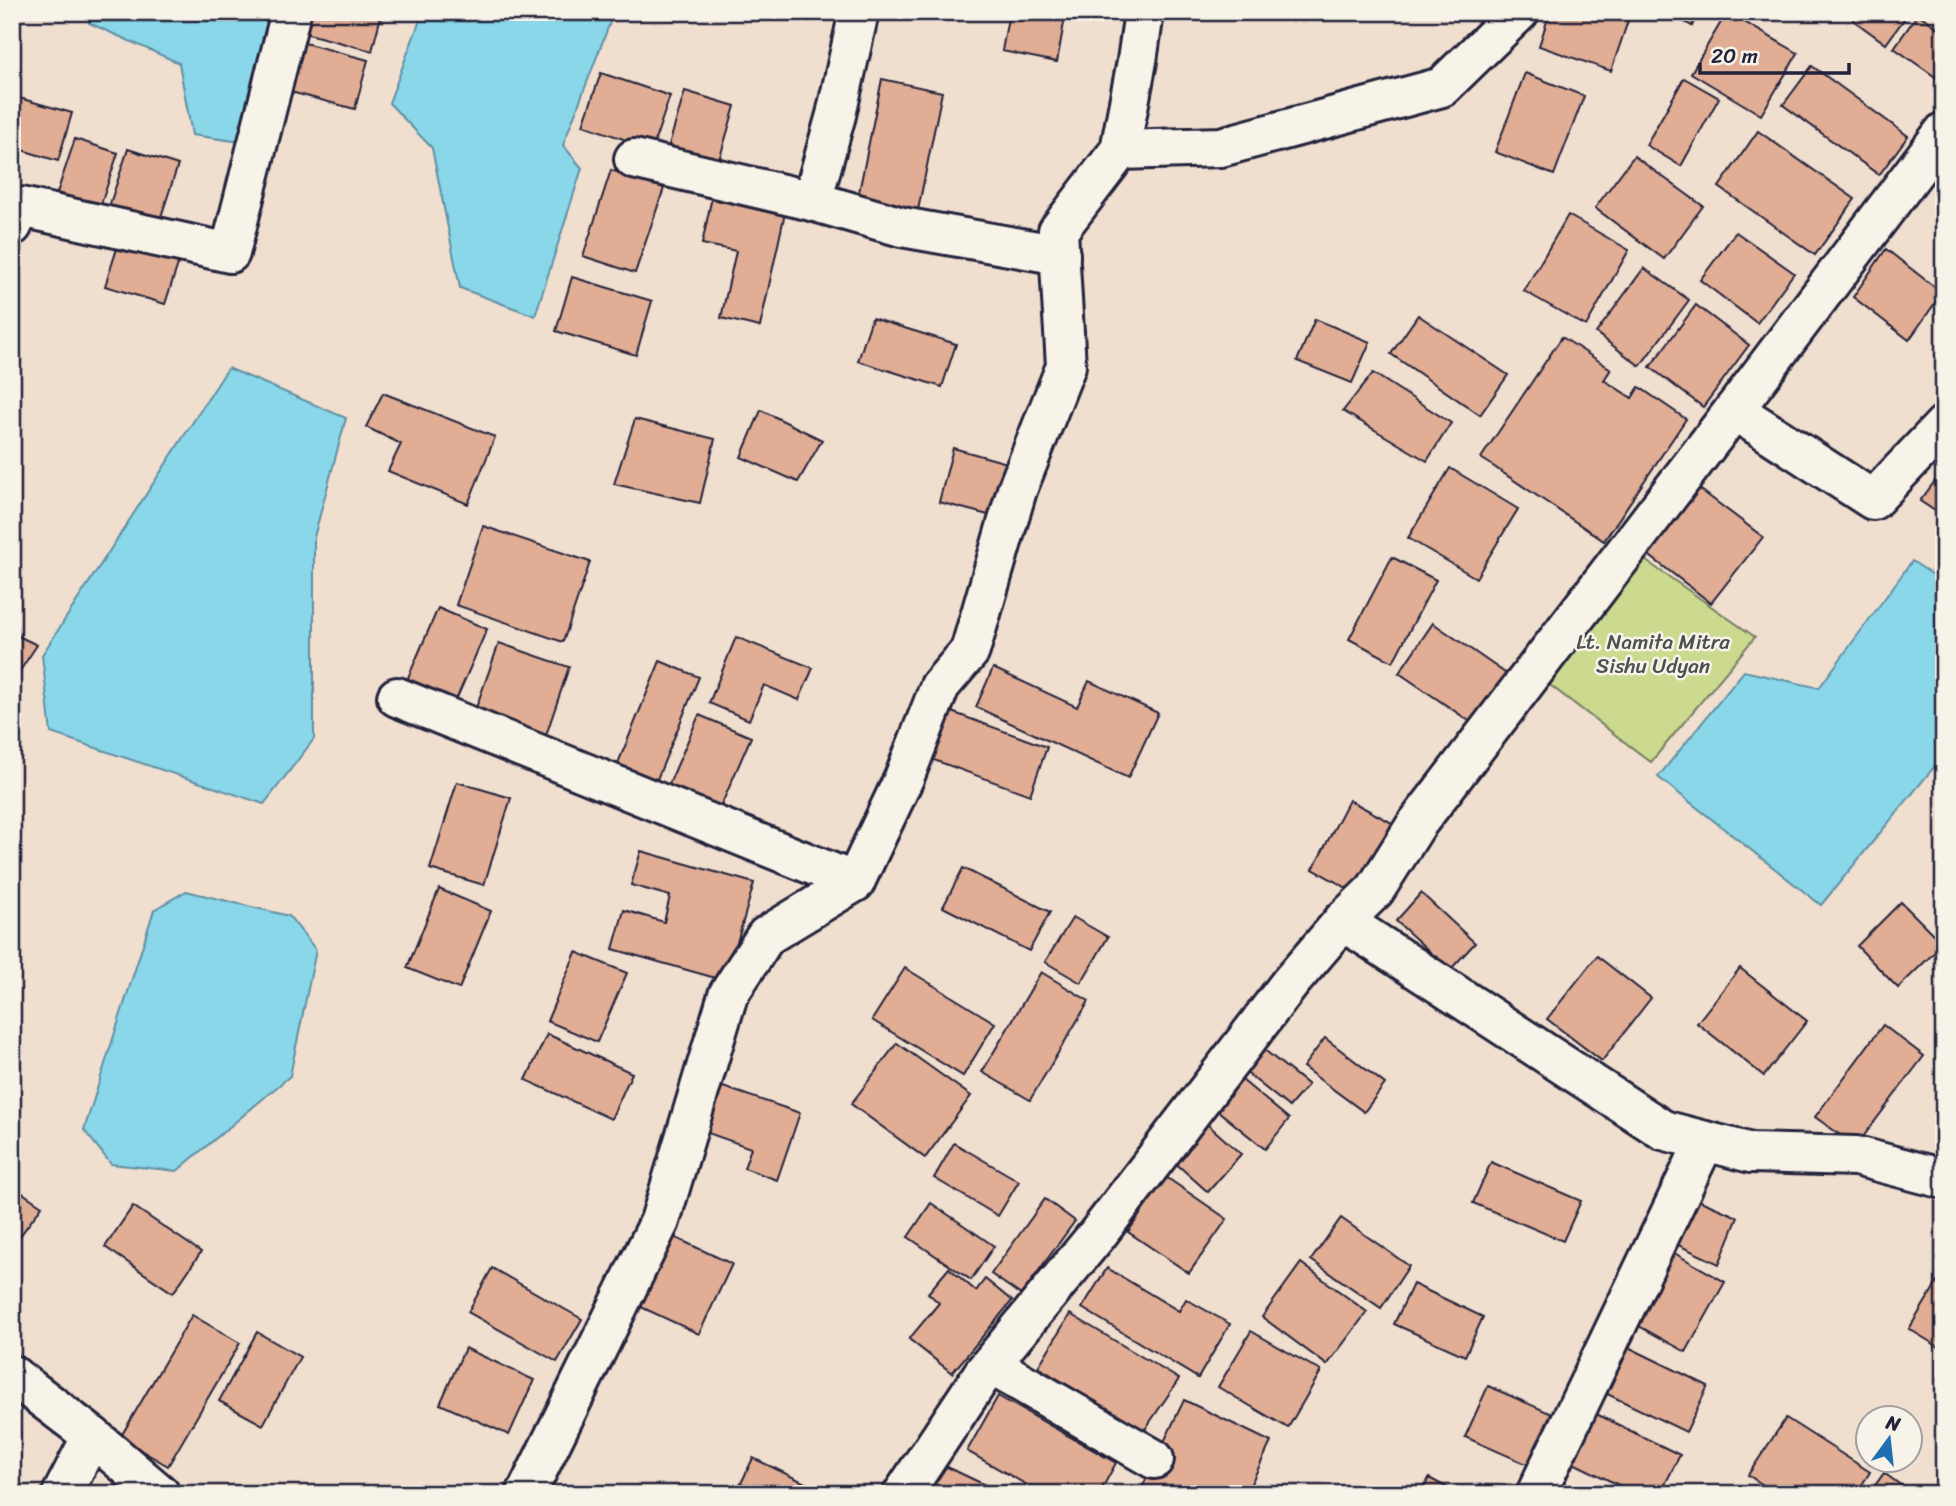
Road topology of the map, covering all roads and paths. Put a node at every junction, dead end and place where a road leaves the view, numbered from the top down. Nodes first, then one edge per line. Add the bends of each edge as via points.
1 (291, 12) edge
2 (859, 12) edge
3 (1144, 12) edge
4 (1520, 12) edge
5 (1944, 132) edge
6 (1120, 150) junction
7 (634, 159) dead end
8 (812, 201) junction
9 (12, 226) edge
10 (1060, 255) junction
11 (1734, 410) junction
12 (1944, 425) edge
13 (397, 696) dead end
14 (855, 882) junction
15 (1343, 921) junction
16 (1705, 1141) junction
17 (1944, 1179) edge
18 (991, 1365) junction
19 (12, 1376) edge
20 (92, 1436) junction
21 (1154, 1459) dead end
22 (62, 1494) edge
23 (160, 1494) edge
24 (526, 1494) edge
25 (903, 1494) edge
26 (1536, 1494) edge

1 - 9 street via 230,253 21,207
2 - 8 street
3 - 6 street
4 - 6 street via 1442,87 1221,147
5 - 11 street
6 - 10 street via 1058,231
7 - 8 street
8 - 10 street via 902,227
10 - 14 street via 1066,366 1017,490 970,651 940,686 904,778
11 - 12 street via 1874,500
11 - 15 street via 1416,825 1375,890
13 - 14 street
14 - 24 street via 766,936 728,996 660,1221
15 - 16 street via 1663,1130
15 - 18 street
16 - 17 street via 1751,1153 1856,1156
16 - 26 street
18 - 21 street
18 - 25 street
19 - 20 street
20 - 22 street
20 - 23 street

